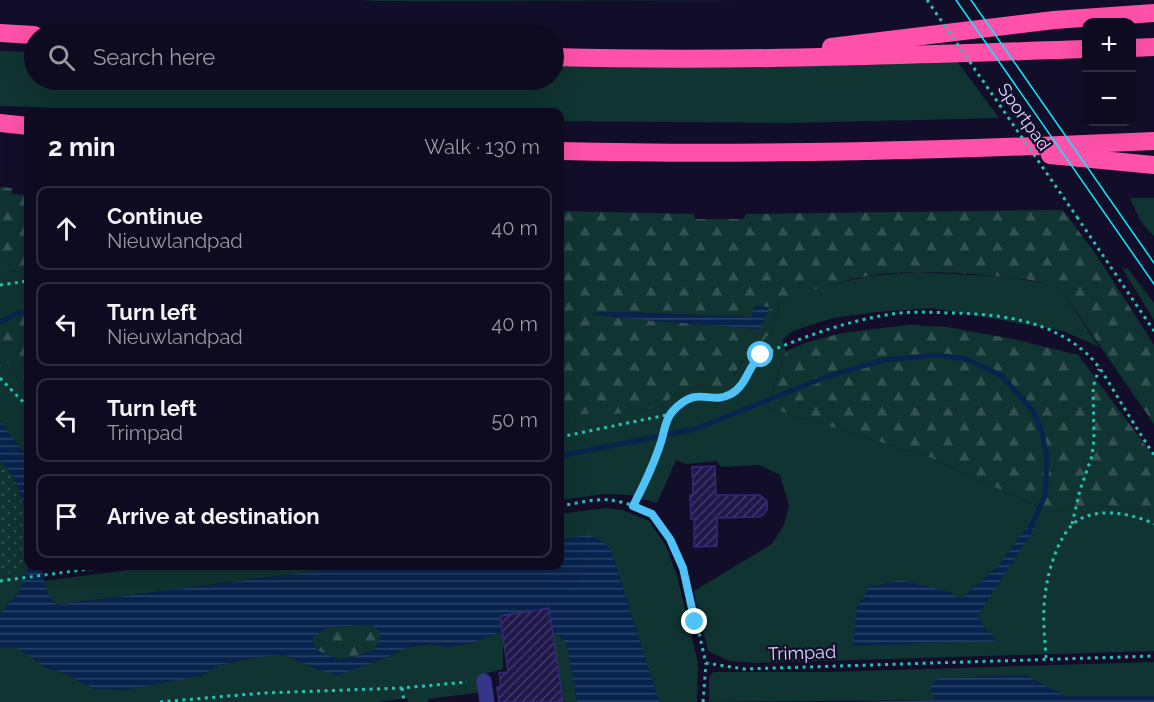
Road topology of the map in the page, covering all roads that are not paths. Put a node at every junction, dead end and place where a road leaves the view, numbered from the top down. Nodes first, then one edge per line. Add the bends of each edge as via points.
1 (1154, 13) edge
2 (0, 33) edge
3 (24, 34) edge
4 (1154, 47) edge
5 (1136, 48) edge
6 (1082, 49) edge
7 (564, 57) edge
8 (734, 58) junction
9 (0, 123) edge
10 (24, 126) edge
11 (1154, 141) edge
12 (983, 149) junction
13 (564, 151) edge
14 (1154, 165) edge
15 (484, 681) road end
16 (487, 702) edge

1 - 8 highway via 1054,20
2 - 3 highway
4 - 5 highway
6 - 8 highway
7 - 8 highway
9 - 10 highway
11 - 12 highway
12 - 13 highway via 782,153
12 - 14 highway
15 - 16 street

